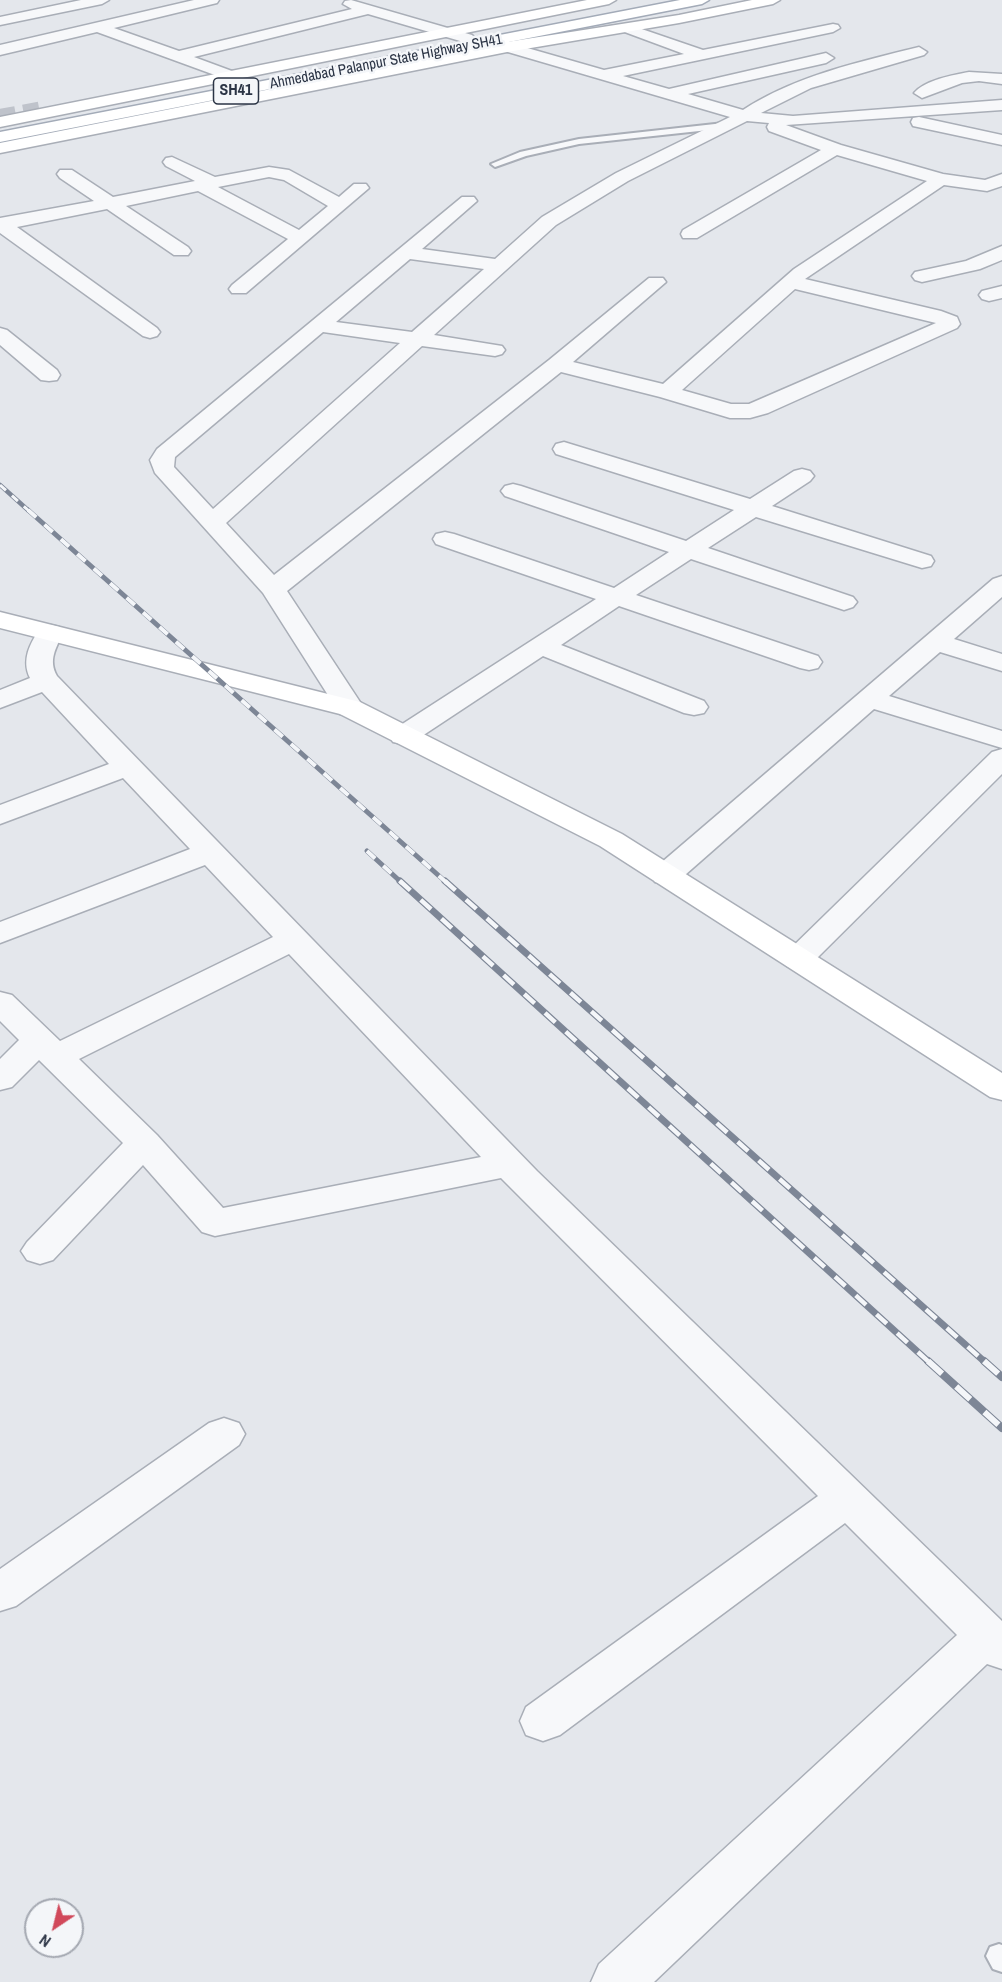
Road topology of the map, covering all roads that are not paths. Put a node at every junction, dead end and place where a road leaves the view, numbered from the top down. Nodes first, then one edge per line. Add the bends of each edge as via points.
1 (102, 0) edge
2 (212, 0) edge
3 (337, 0) edge
4 (609, 0) edge
5 (664, 0) edge
6 (702, 0) edge
7 (773, 0) edge
8 (127, 3) dead end
9 (370, 9) junction
10 (161, 13) junction
11 (0, 21) edge
12 (100, 28) junction
13 (627, 28) junction
14 (833, 28) dead end
15 (545, 31) junction
16 (563, 38) junction
17 (467, 39) junction
18 (507, 47) junction
19 (0, 50) edge
20 (919, 52) dead end
21 (841, 54) dead end
22 (179, 56) junction
23 (702, 56) junction
24 (1002, 65) edge
25 (604, 75) junction
26 (754, 75) junction
27 (985, 76) junction
28 (234, 77) junction
29 (1002, 79) edge
30 (794, 89) junction
31 (922, 93) dead end
32 (667, 94) junction
33 (78, 101) junction
34 (99, 104) junction
35 (1002, 105) edge
36 (43, 109) tunnel mouth
37 (0, 110) edge
38 (882, 114) junction
39 (746, 116) junction
40 (0, 122) edge
41 (724, 126) junction
42 (0, 129) edge
43 (0, 137) edge
44 (1002, 140) edge
45 (0, 148) edge
46 (835, 149) junction
47 (172, 162) dead end
48 (495, 164) dead end
49 (66, 174) dead end
50 (941, 179) junction
51 (206, 184) junction
52 (997, 185) edge
53 (310, 188) junction
54 (360, 188) dead end
55 (288, 192) dead end
56 (267, 197) dead end
57 (468, 201) dead end
58 (108, 204) junction
59 (234, 204) junction
60 (340, 205) junction
61 (0, 224) edge
62 (690, 234) dead end
63 (300, 238) junction
64 (181, 251) dead end
65 (1002, 252) edge
66 (407, 254) junction
67 (497, 265) junction
68 (922, 276) dead end
69 (656, 282) dead end
70 (791, 282) junction
71 (239, 290) dead end
72 (321, 326) junction
73 (150, 332) dead end
74 (0, 334) edge
75 (416, 338) junction
76 (495, 350) dead end
77 (557, 365) junction
78 (49, 375) dead end
79 (667, 392) junction
80 (564, 449) dead end
81 (802, 477) dead end
82 (513, 491) dead end
83 (752, 509) junction
84 (213, 522) junction
85 (445, 539) dead end
86 (688, 551) junction
87 (922, 561) dead end
88 (1002, 585) edge
89 (273, 589) junction
90 (618, 596) junction
91 (844, 602) dead end
92 (0, 620) edge
93 (50, 633) junction
94 (936, 642) junction
95 (541, 646) junction
96 (809, 662) dead end
97 (1002, 663) edge
98 (46, 681) junction
99 (870, 699) junction
100 (0, 700) edge
101 (694, 707) dead end
102 (350, 708) junction
103 (403, 736) junction
104 (1002, 740) edge
105 (1002, 758) edge
106 (129, 766) junction
107 (0, 815) edge
108 (211, 852) junction
109 (666, 875) junction
110 (0, 933) edge
111 (294, 939) junction
112 (798, 959) junction
113 (0, 1002) edge
114 (48, 1049) junction
115 (0, 1080) edge
116 (1002, 1089) edge
117 (144, 1143) junction
118 (509, 1164) junction
119 (40, 1251) dead end
120 (224, 1434) dead end
121 (847, 1497) junction
122 (0, 1593) edge
123 (995, 1643) edge
124 (543, 1721) dead end
125 (617, 1982) edge

1 - 11 street
2 - 10 street
3 - 9 street
4 - 17 street
5 - 17 street, Ahmedabad Palanpur State Highway SH41 / SH41
6 - 15 street, Ahmedabad Palanpur State Highway SH41 / SH41
7 - 13 street
8 - 10 street
9 - 17 street
9 - 22 street
10 - 12 street
12 - 19 street
12 - 22 street
13 - 16 street
13 - 23 street
14 - 23 street
15 - 16 street
15 - 17 street, Ahmedabad Palanpur State Highway SH41 / SH41
16 - 18 street
17 - 18 street
17 - 28 street
17 - 42 street, Ahmedabad Palanpur State Highway SH41 / SH41
17 - 43 street, Ahmedabad Palanpur State Highway SH41 / SH41
18 - 25 street
18 - 45 street
20 - 30 street
21 - 26 street
22 - 28 street
23 - 25 street
23 - 26 street
24 - 27 street
25 - 32 street
26 - 30 street
26 - 32 street
27 - 29 street
27 - 31 street via 961,77
28 - 34 street
30 - 39 street
32 - 39 street
33 - 34 street
33 - 36 street
33 - 37 street via 48,100
34 - 40 street
35 - 38 street
38 - 39 street via 793,121
38 - 44 street
39 - 41 street
39 - 46 street
41 - 48 lane via 570,142
41 - 67 street via 622,177 549,221
46 - 50 street
46 - 62 street
47 - 51 street
49 - 58 street
50 - 52 street
50 - 70 street
51 - 53 street via 276,172
51 - 58 street
51 - 59 street
53 - 55 street
53 - 60 street
54 - 60 street
56 - 59 street
57 - 66 street
58 - 61 street
58 - 64 street
59 - 63 street
60 - 63 street
61 - 73 street
63 - 71 street
65 - 68 street via 966,267
66 - 67 street
66 - 72 street
67 - 75 street
69 - 77 street
70 - 79 street
70 - 79 street via 934,315 950,324 750,411 730,411
72 - 75 street
72 - 84 street via 165,454 163,468
74 - 78 street
75 - 76 street
75 - 84 street
77 - 79 street
77 - 89 street
80 - 83 street
81 - 83 street
82 - 86 street
83 - 86 street
83 - 87 street
84 - 89 street
85 - 90 street
86 - 90 street
86 - 91 street
88 - 94 street
89 - 102 street
90 - 95 street
90 - 96 street
92 - 93 street
93 - 98 street via 38,660 38,670
93 - 102 street
94 - 97 street
94 - 99 street
95 - 101 street
95 - 103 street
98 - 100 street
98 - 106 street
99 - 104 street
99 - 109 street
102 - 103 street
103 - 109 street via 611,840
105 - 112 street
106 - 107 street
106 - 108 street
108 - 110 street
108 - 111 street
109 - 112 street
111 - 114 street
111 - 118 street
112 - 116 street
113 - 114 street
114 - 115 street
114 - 117 street
117 - 118 street via 215,1223
117 - 119 street
118 - 121 street
120 - 122 street
121 - 123 street
121 - 124 street
123 - 125 street

